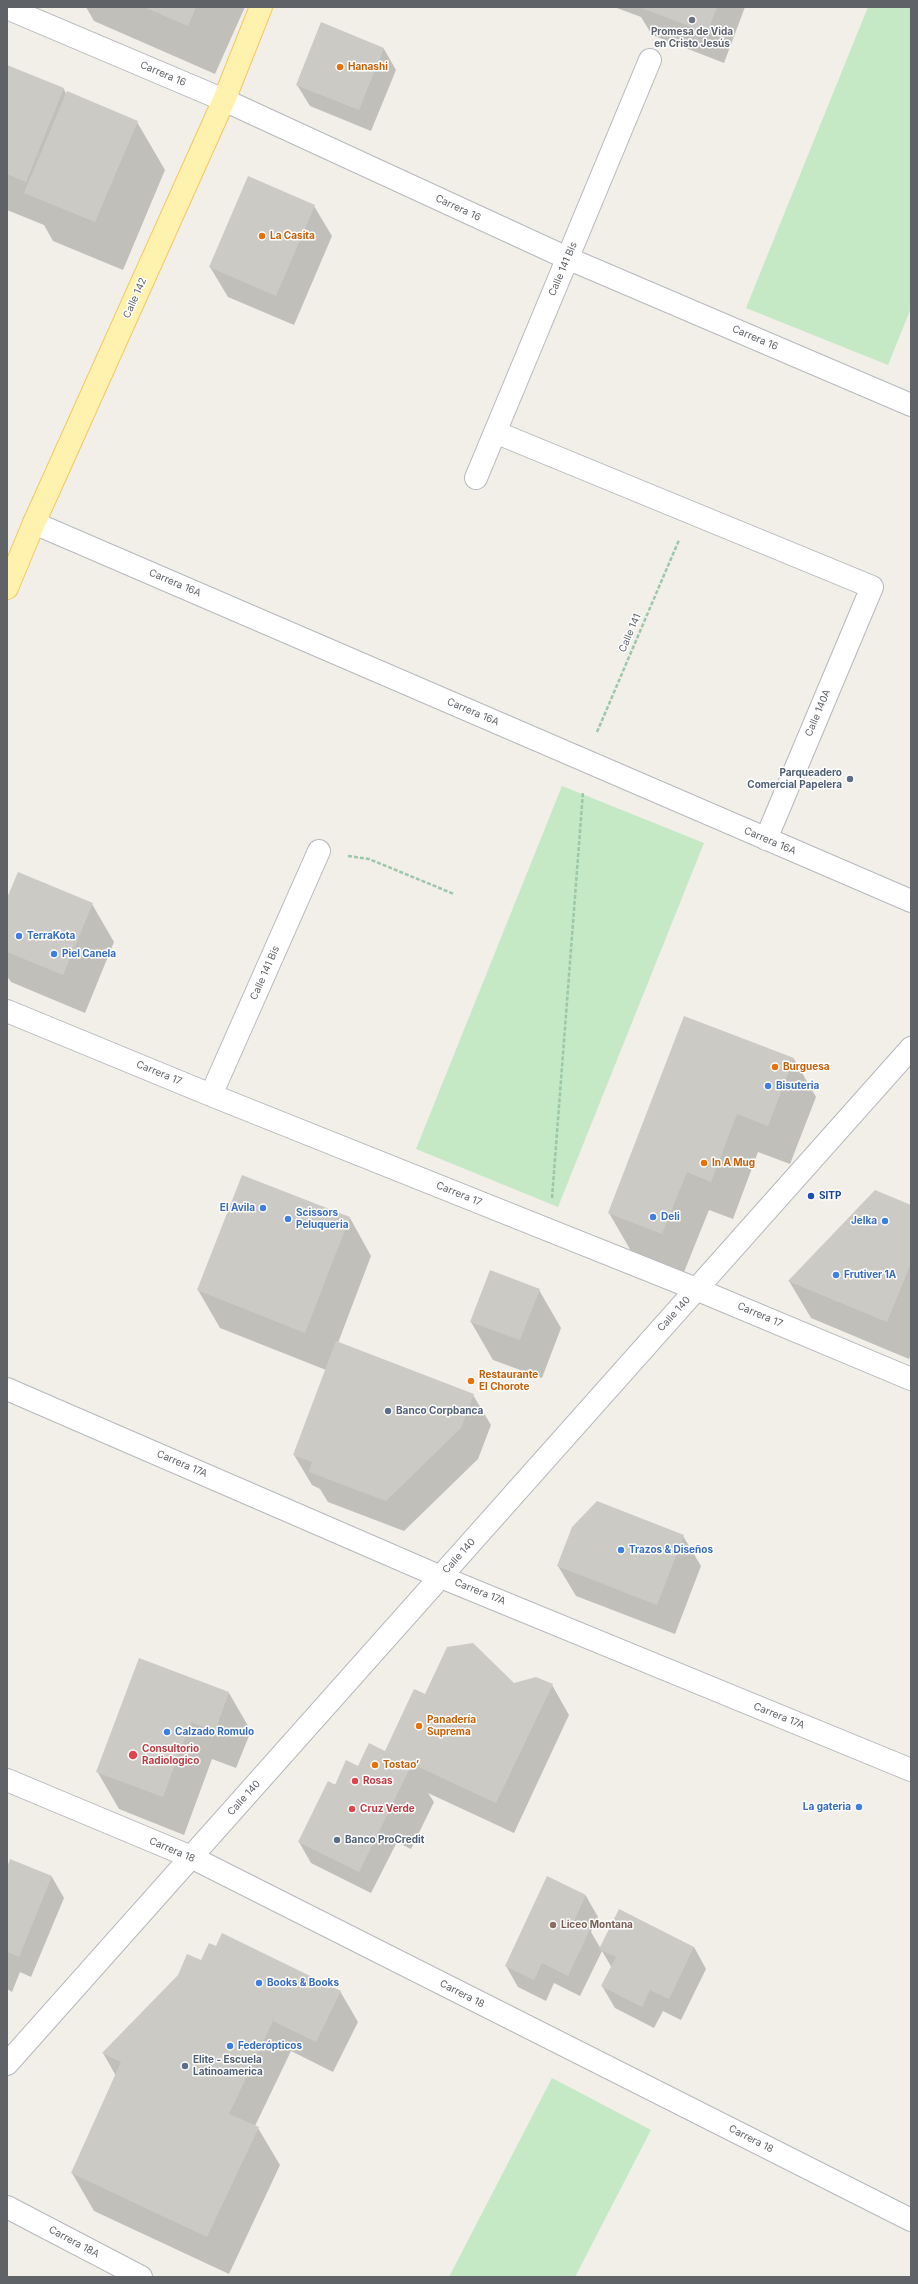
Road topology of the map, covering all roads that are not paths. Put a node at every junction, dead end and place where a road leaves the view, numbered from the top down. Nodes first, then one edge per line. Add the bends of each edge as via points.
1 (261, 7) edge
2 (7, 8) edge
3 (650, 60) dead end
4 (224, 100) junction
5 (567, 258) junction
6 (911, 405) edge
7 (495, 432) junction
8 (476, 478) dead end
9 (34, 523) junction
10 (7, 588) edge
11 (766, 839) junction
12 (319, 852) road end
13 (911, 901) edge
14 (7, 1011) edge
15 (911, 1048) edge
16 (210, 1095) junction
17 (696, 1289) junction
18 (911, 1379) edge
19 (7, 1389) edge
20 (441, 1576) junction
21 (911, 1770) edge
22 (7, 1780) edge
23 (191, 1858) junction
24 (7, 2064) edge
25 (7, 2207) edge
26 (911, 2220) edge
27 (141, 2277) edge

1 - 4 main road, Calle 142
2 - 4 street, Carrera 16
3 - 5 street, Calle 141 Bis
4 - 5 street, Carrera 16
4 - 9 main road, Calle 142
5 - 6 street, Carrera 16
5 - 7 street, Calle 141 Bis
7 - 8 street, Calle 141 Bis
7 - 11 street, Calle 140A via 872,587
9 - 10 main road, Calle 142
9 - 11 street, Carrera 16A
11 - 13 street, Carrera 16A
12 - 16 street, Calle 141 Bis
14 - 16 street, Carrera 17
15 - 17 street, Calle 140
16 - 17 street, Carrera 17
17 - 18 street, Carrera 17
17 - 20 street, Calle 140
19 - 20 street, Carrera 17A
20 - 21 street, Carrera 17A
20 - 23 street, Calle 140
22 - 23 street, Carrera 18
23 - 24 street, Calle 140
23 - 26 street, Carrera 18
25 - 27 street, Carrera 18A

